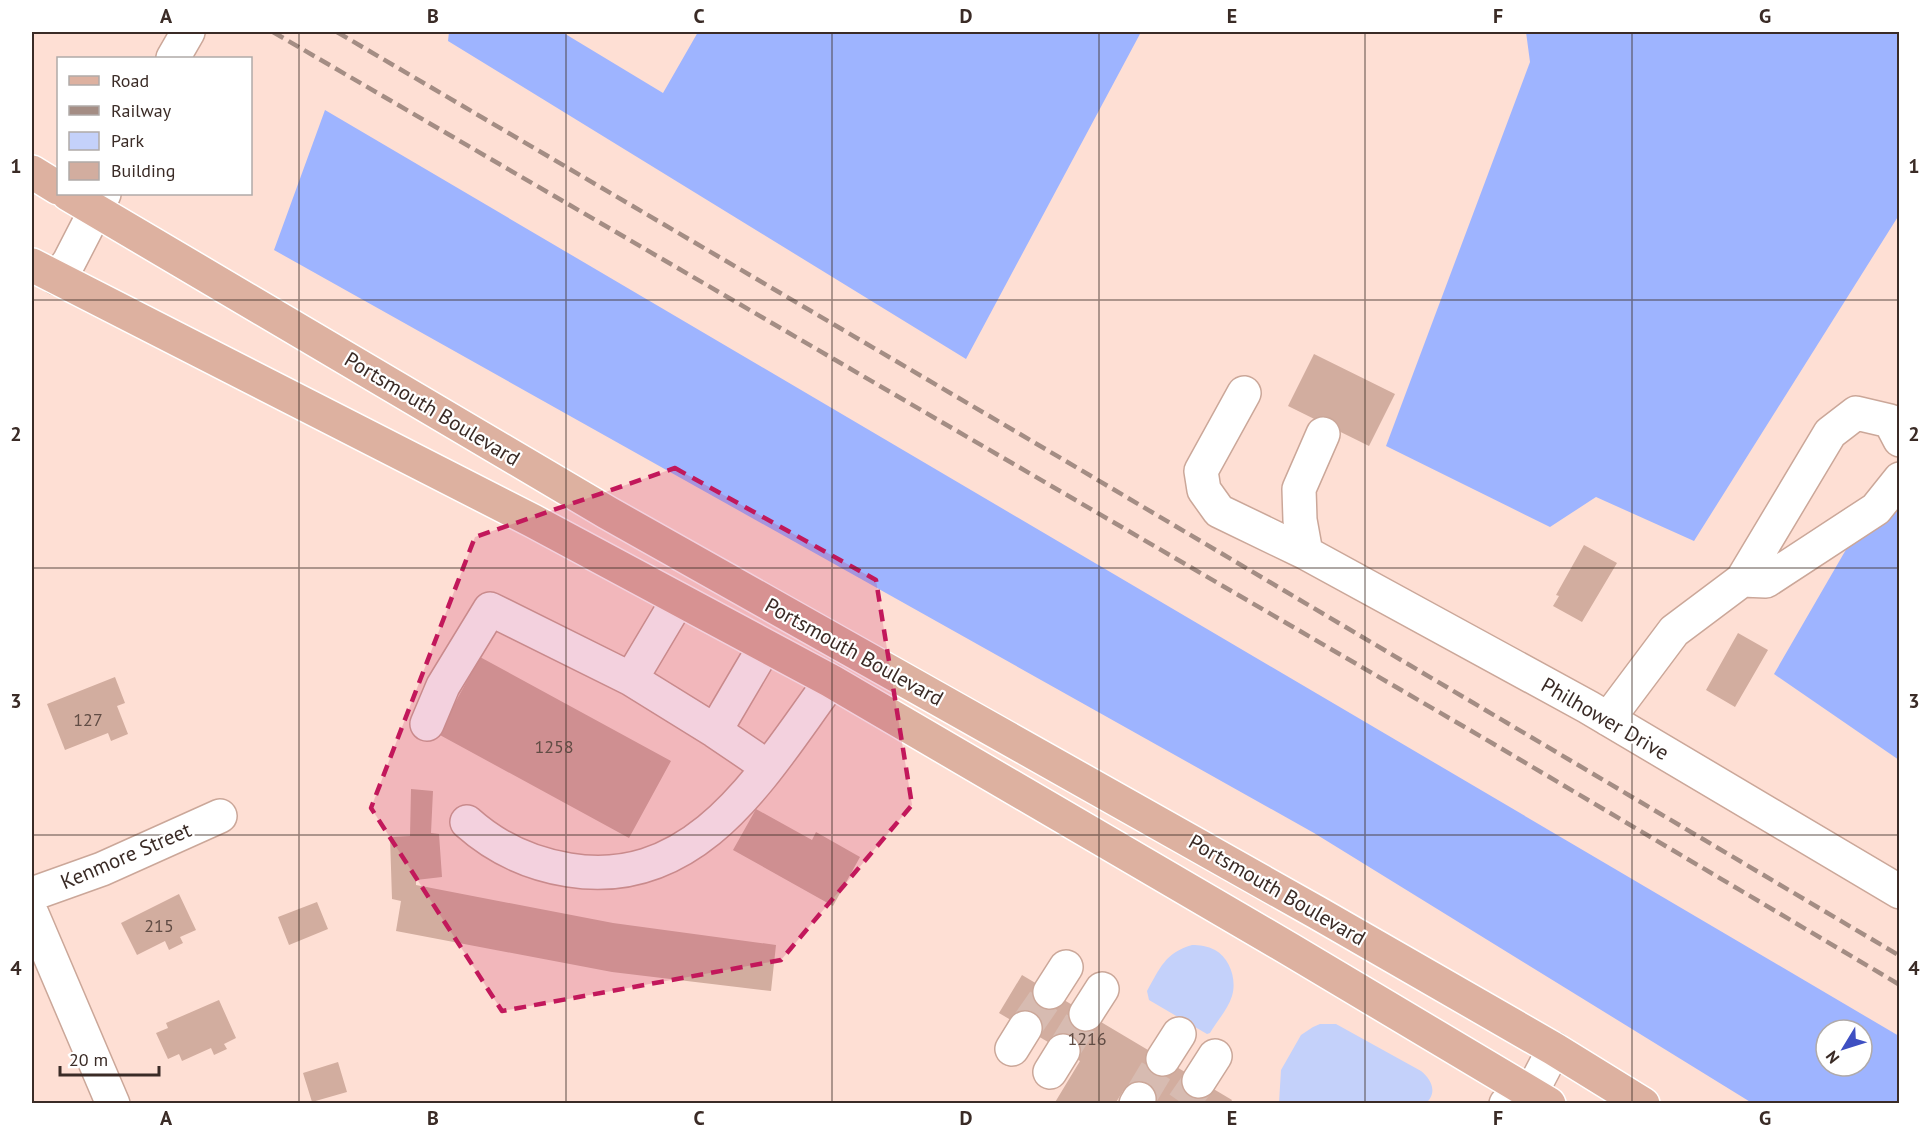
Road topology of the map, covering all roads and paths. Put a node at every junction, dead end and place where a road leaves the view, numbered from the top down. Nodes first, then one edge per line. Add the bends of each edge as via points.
1 (188, 32) edge
2 (174, 57) edge
3 (32, 172) edge
4 (57, 187) edge
5 (72, 195) edge
6 (100, 202) edge
7 (44, 272) edge
8 (1244, 393) dead end
9 (1323, 434) dead end
10 (1899, 440) edge
11 (1899, 479) edge
12 (1306, 553) junction
13 (1742, 580) junction
14 (678, 600) junction
15 (765, 646) junction
16 (631, 679) junction
17 (831, 681) junction
18 (1608, 719) junction
19 (427, 724) dead end
20 (715, 731) junction
21 (768, 767) junction
22 (220, 816) dead end
23 (467, 822) dead end
24 (1899, 892) edge
25 (32, 894) edge
26 (32, 914) edge
27 (1554, 1049) junction
28 (1529, 1100) edge
29 (113, 1104) edge
30 (1643, 1104) edge

1 - 2 street
3 - 4 main road
5 - 6 main road, Portsmouth Boulevard
6 - 7 street via 69,262
6 - 27 main road, Portsmouth Boulevard via 608,513
7 - 14 main road, Portsmouth Boulevard via 533,521
8 - 12 street, Philhower Drive via 1201,471 1204,490 1219,511
9 - 12 street via 1299,489
10 - 13 street via 1890,421 1856,413 1830,432
11 - 13 street via 1876,509 1766,581
12 - 18 street, Philhower Drive
13 - 18 street via 1674,631
14 - 15 main road, Portsmouth Boulevard
14 - 16 street
15 - 17 main road, Portsmouth Boulevard
15 - 20 street
16 - 19 street via 490,609 443,686
16 - 20 street
17 - 21 street
17 - 28 main road, Portsmouth Boulevard via 1281,944
18 - 24 street, Philhower Drive
20 - 21 street
21 - 23 street via 751,791 687,847 662,861 625,871 586,873 548,867 512,853
22 - 25 street, Kenmore Street via 102,869
26 - 29 street
27 - 28 street
27 - 30 main road, Portsmouth Boulevard

